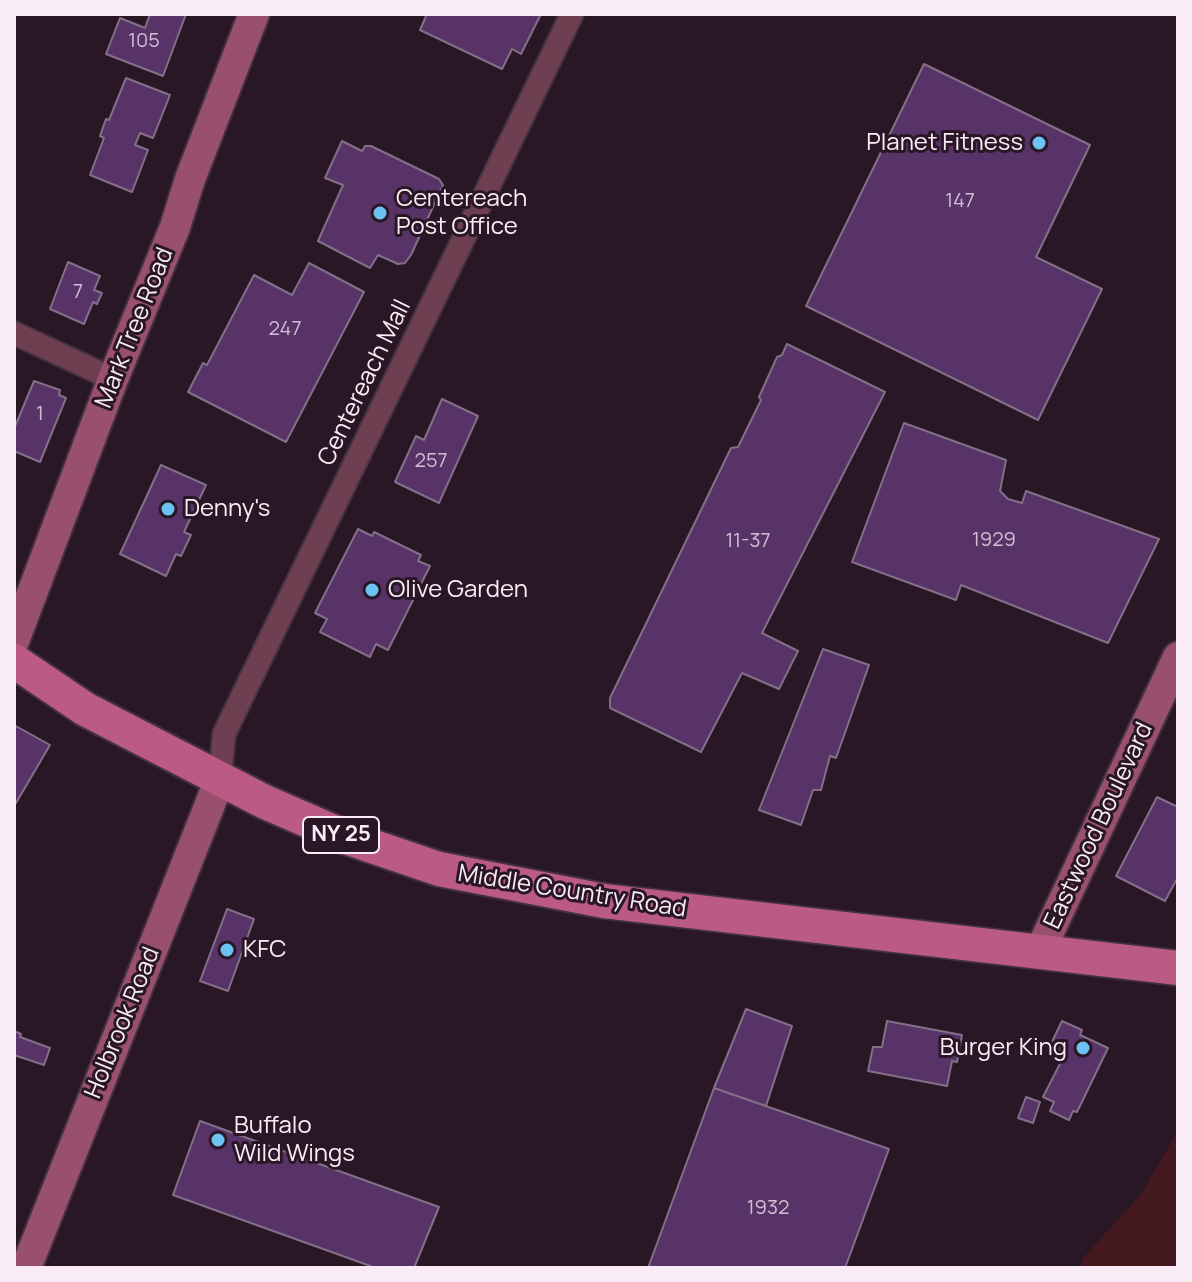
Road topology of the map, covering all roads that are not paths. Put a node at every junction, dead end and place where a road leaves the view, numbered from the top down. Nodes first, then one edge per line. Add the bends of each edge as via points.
1 (254, 14) edge
2 (572, 14) edge
3 (14, 333) edge
4 (113, 379) junction
5 (14, 641) edge
6 (1178, 657) edge
7 (14, 661) edge
8 (220, 779) junction
9 (1040, 951) junction
10 (1178, 968) edge
11 (26, 1268) edge

1 - 4 street, Mark Tree Road
2 - 8 street, Centereach Mall via 224,734
3 - 4 street
4 - 5 street, Mark Tree Road
6 - 9 street, Eastwood Boulevard
7 - 8 main road, Middle Country Road / NY 25 via 85,709
8 - 9 main road, Middle Country Road / NY 25 via 348,838 439,869 604,901
8 - 11 street, Holbrook Road
9 - 10 main road, Middle Country Road / NY 25

